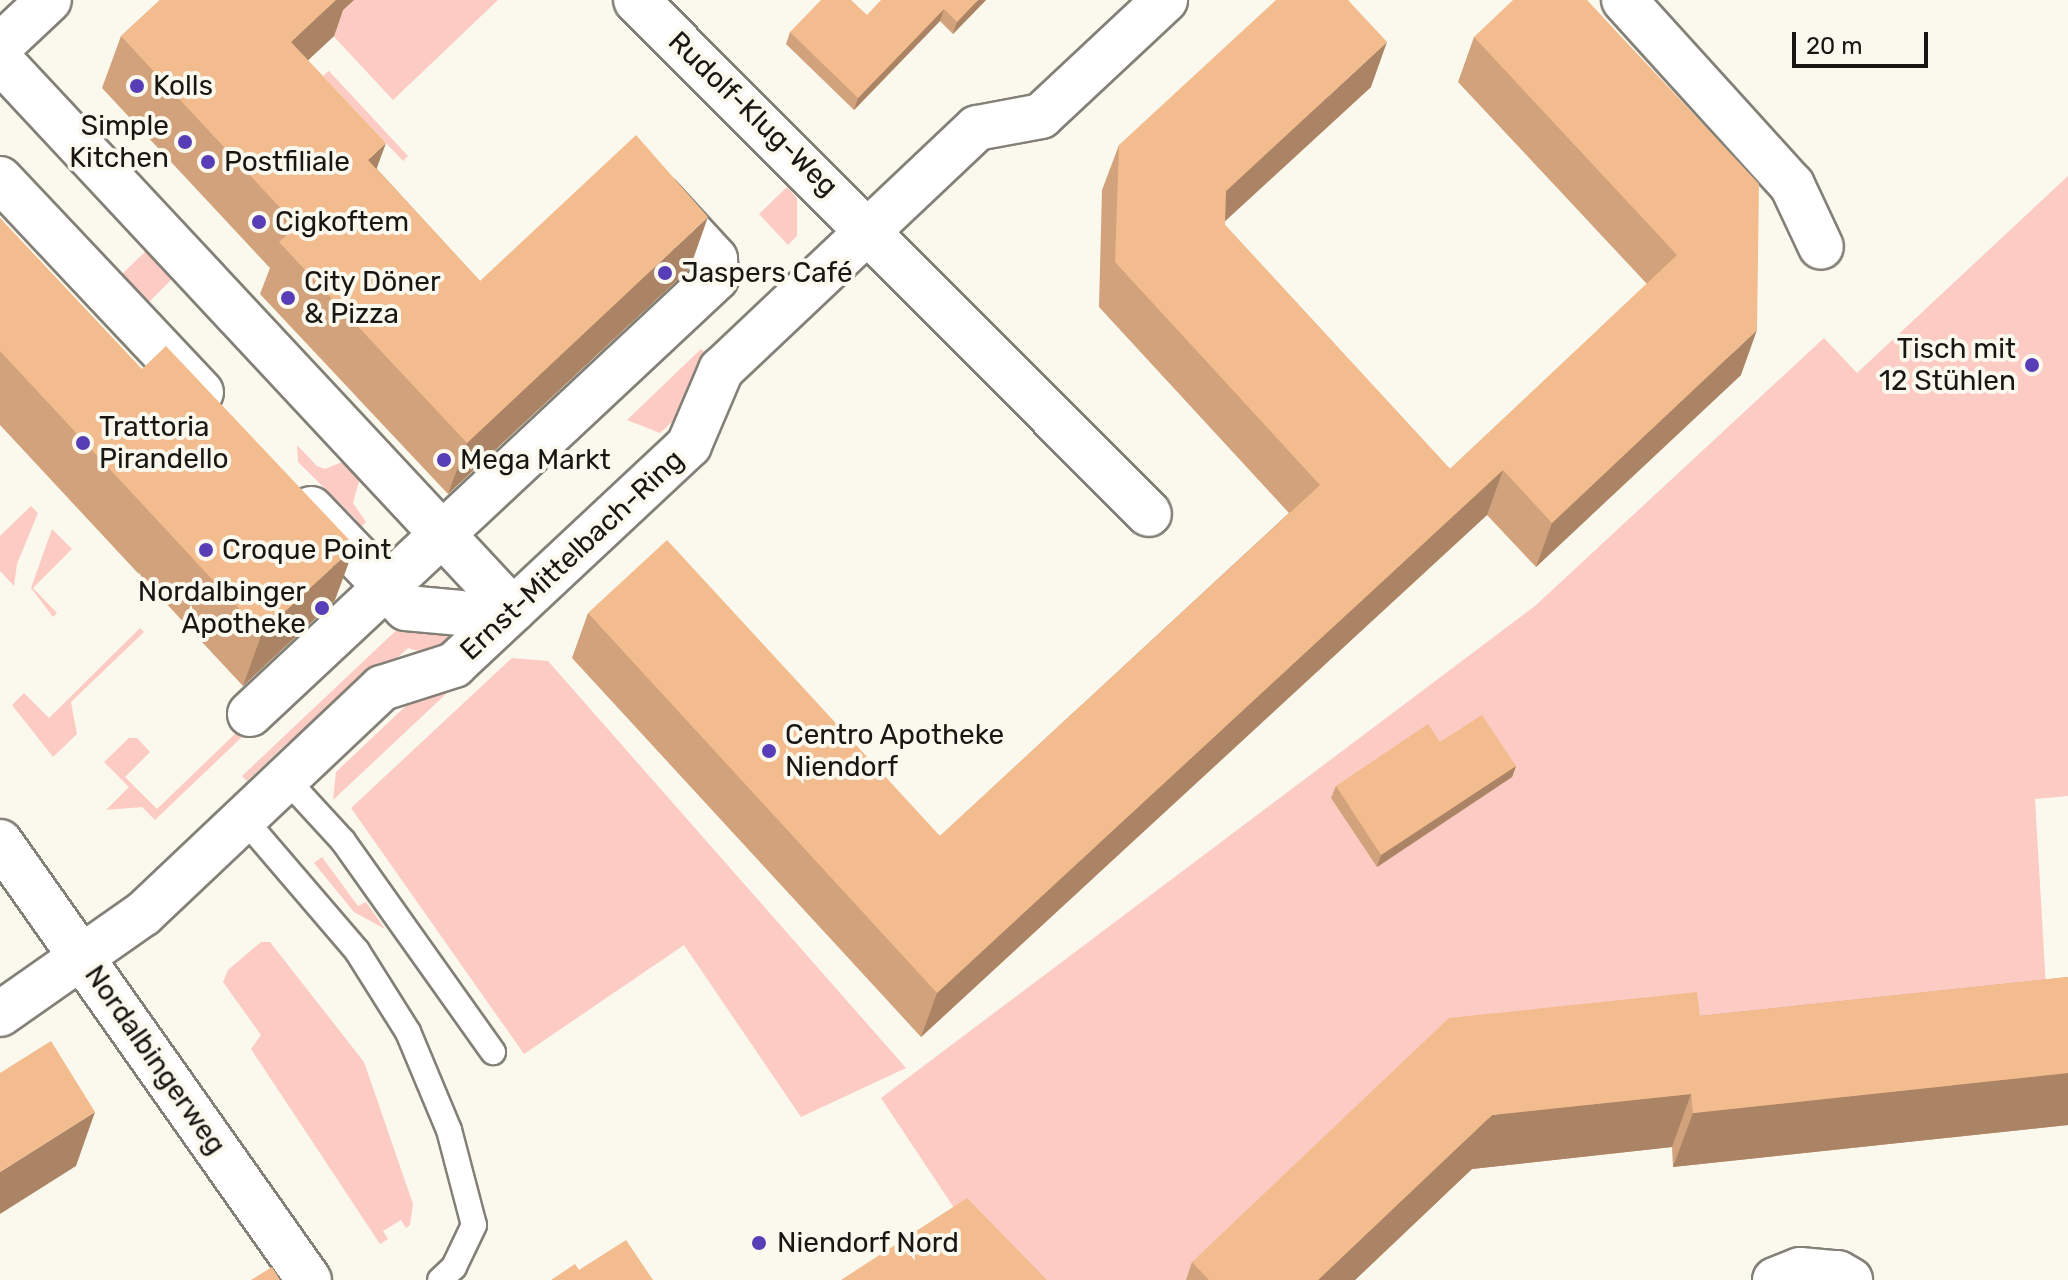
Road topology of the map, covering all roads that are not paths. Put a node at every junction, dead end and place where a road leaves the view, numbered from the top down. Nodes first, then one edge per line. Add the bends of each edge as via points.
1 (49, 0) edge
2 (636, 0) edge
3 (1165, 0) edge
4 (1624, 0) edge
5 (0, 46) edge
6 (0, 60) edge
7 (0, 179) edge
8 (664, 212) edge
9 (870, 229) junction
10 (1821, 247) dead end
11 (225, 417) edge
12 (278, 474) edge
13 (1149, 514) dead end
14 (441, 536) junction
15 (385, 588) junction
16 (473, 611) junction
17 (250, 714) dead end
18 (286, 779) junction
19 (244, 819) junction
20 (0, 842) edge
21 (83, 957) junction
22 (0, 1014) edge
23 (493, 1052) dead end
24 (309, 1280) edge
25 (440, 1280) edge
26 (1775, 1280) edge
27 (1850, 1280) edge

1 - 5 street
2 - 9 street, Rudolf-Klug-Weg
3 - 9 street, Ernst-Mittelbach-Ring via 1041,116 977,128
4 - 10 street via 1792,185
6 - 14 street
7 - 11 street
8 - 14 street via 715,259 716,278
9 - 13 street
9 - 16 street, Ernst-Mittelbach-Ring via 721,370 689,445
12 - 15 street
14 - 15 street
14 - 16 street
15 - 16 street via 406,608
15 - 17 street
16 - 18 street, Ernst-Mittelbach-Ring via 454,665 382,688
18 - 19 street, Ernst-Mittelbach-Ring
18 - 23 lane via 343,841
19 - 21 street, Ernst-Mittelbach-Ring via 143,914
19 - 25 lane via 357,951 408,1032 449,1130 474,1225 454,1267
20 - 21 street, Nordalbingerweg
21 - 22 street, Ernst-Mittelbach-Ring
21 - 24 street, Nordalbingerweg
26 - 27 street via 1800,1270 1838,1273

